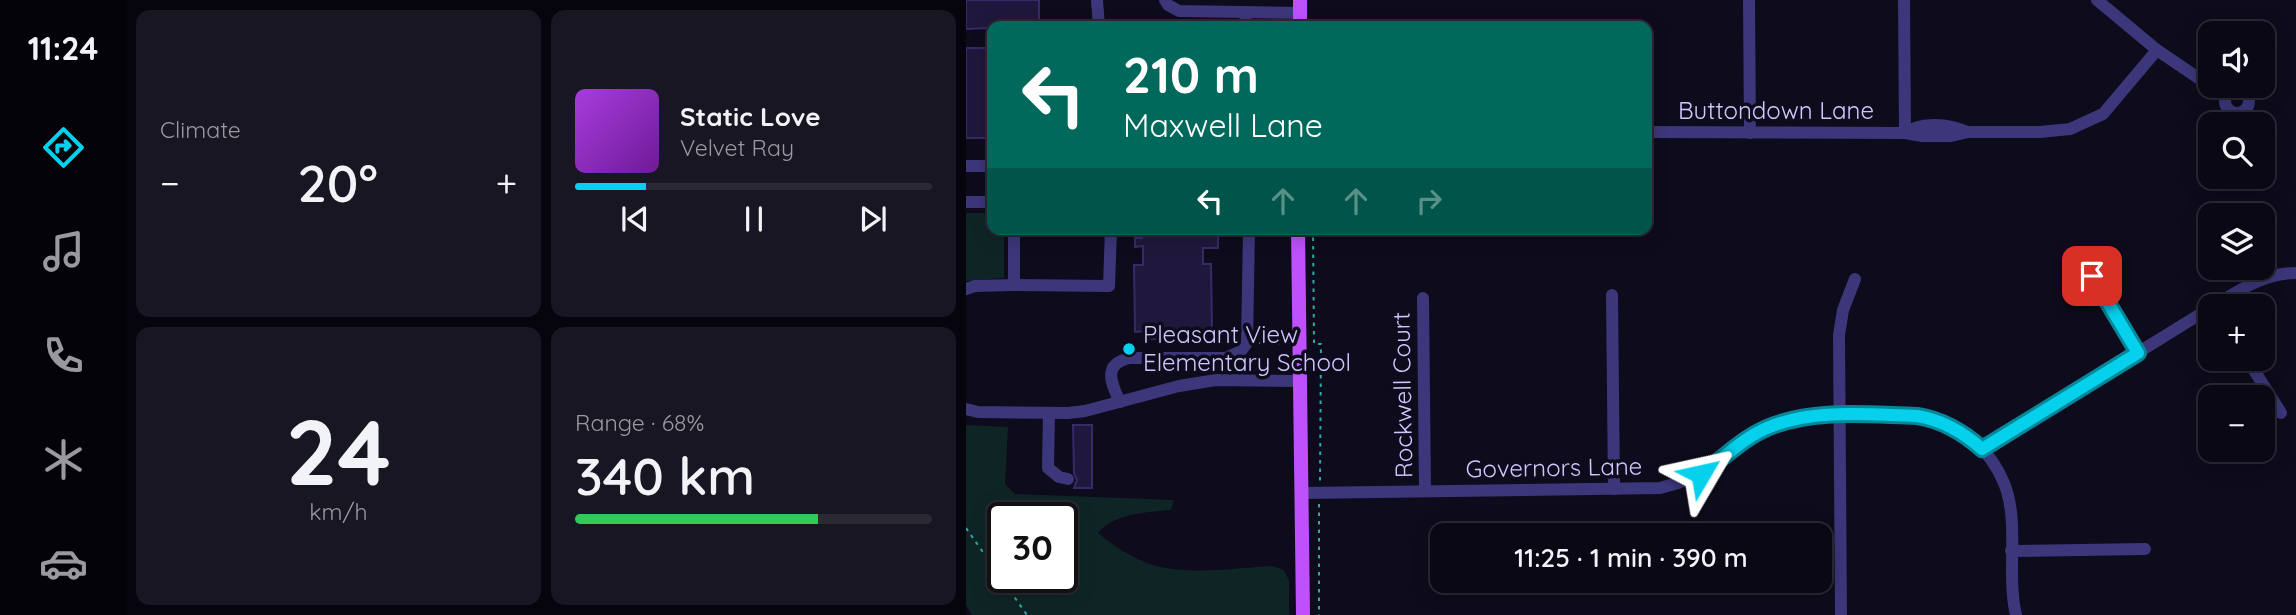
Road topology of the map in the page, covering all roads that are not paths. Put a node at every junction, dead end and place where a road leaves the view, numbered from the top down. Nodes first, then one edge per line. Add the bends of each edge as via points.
1 (1097, 0) edge
2 (1165, 0) edge
3 (1749, 0) edge
4 (1904, 0) edge
5 (2097, 0) edge
6 (1246, 12) junction
7 (1300, 13) edge
8 (1098, 21) edge
9 (1245, 21) edge
10 (2157, 50) junction
11 (2198, 78) edge
12 (1652, 132) edge
13 (1749, 133) junction
14 (1905, 133) junction
15 (966, 166) edge
16 (987, 166) edge
17 (966, 202) edge
18 (987, 202) edge
19 (1014, 235) edge
20 (1111, 235) edge
21 (1249, 235) edge
22 (1298, 235) edge
23 (2296, 273) edge
24 (2092, 276) dead end
25 (1854, 279) dead end
26 (1014, 285) junction
27 (966, 289) edge
28 (2233, 294) edge
29 (1612, 295) dead end
30 (1423, 298) dead end
31 (2198, 316) edge
32 (2138, 353) junction
33 (2255, 371) edge
34 (1301, 381) junction
35 (1120, 402) junction
36 (966, 409) edge
37 (1049, 413) junction
38 (2281, 413) dead end
39 (1839, 415) junction
40 (1982, 449) junction
41 (1068, 479) dead end
42 (1614, 489) junction
43 (1425, 491) junction
44 (1303, 493) junction
45 (2145, 549) dead end
46 (2011, 551) junction
47 (1303, 615) edge
48 (1841, 615) edge
49 (2016, 615) edge

1 - 8 street
2 - 6 street via 1179,11
3 - 13 street
4 - 14 street
5 - 10 street
6 - 7 street
6 - 9 street
10 - 11 street
10 - 14 street, Buttondown Lane via 2103,114 2070,129 1951,136
12 - 13 street, Buttondown Lane
13 - 14 street, Buttondown Lane
15 - 16 street
17 - 18 street
19 - 26 street
20 - 26 street via 1109,286
21 - 35 street via 1247,343 1241,351 1226,358 1121,360 1112,371
22 - 34 main road
23 - 28 street via 2269,276
24 - 32 street
25 - 39 street via 1840,323
26 - 27 street
29 - 42 street
30 - 43 street, Rockwell Court
31 - 32 street
32 - 40 street
33 - 38 street
34 - 35 street via 1216,380
34 - 44 main road
35 - 37 street via 1085,411
36 - 37 street
37 - 41 street via 1048,468
39 - 40 street, Governors Lane via 1931,418 1958,429
39 - 42 street, Governors Lane via 1766,428 1683,482 1660,488
39 - 48 street
40 - 46 street, Governors Lane via 1996,466 2008,494
42 - 43 street, Governors Lane
43 - 44 street, Governors Lane
44 - 47 main road
45 - 46 street
46 - 49 street, Governors Lane

